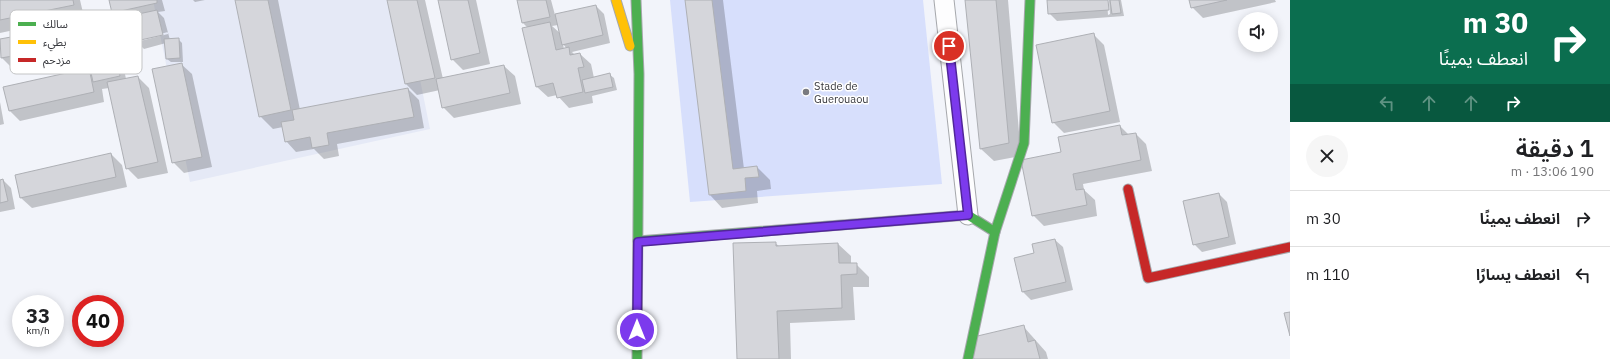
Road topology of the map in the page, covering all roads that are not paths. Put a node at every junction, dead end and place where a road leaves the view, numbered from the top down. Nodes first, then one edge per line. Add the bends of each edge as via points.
1 (616, 0) edge
2 (636, 0) edge
3 (944, 0) edge
4 (1030, 0) edge
5 (639, 74) junction
6 (1128, 188) dead end
7 (968, 215) junction
8 (995, 232) junction
9 (638, 242) junction
10 (1290, 247) edge
11 (637, 359) edge
12 (968, 359) edge

1 - 5 street
2 - 5 street
3 - 7 street
4 - 8 street via 1024,143
5 - 9 street
6 - 10 street via 1148,278
7 - 8 street
7 - 9 street
8 - 12 street
9 - 11 street

